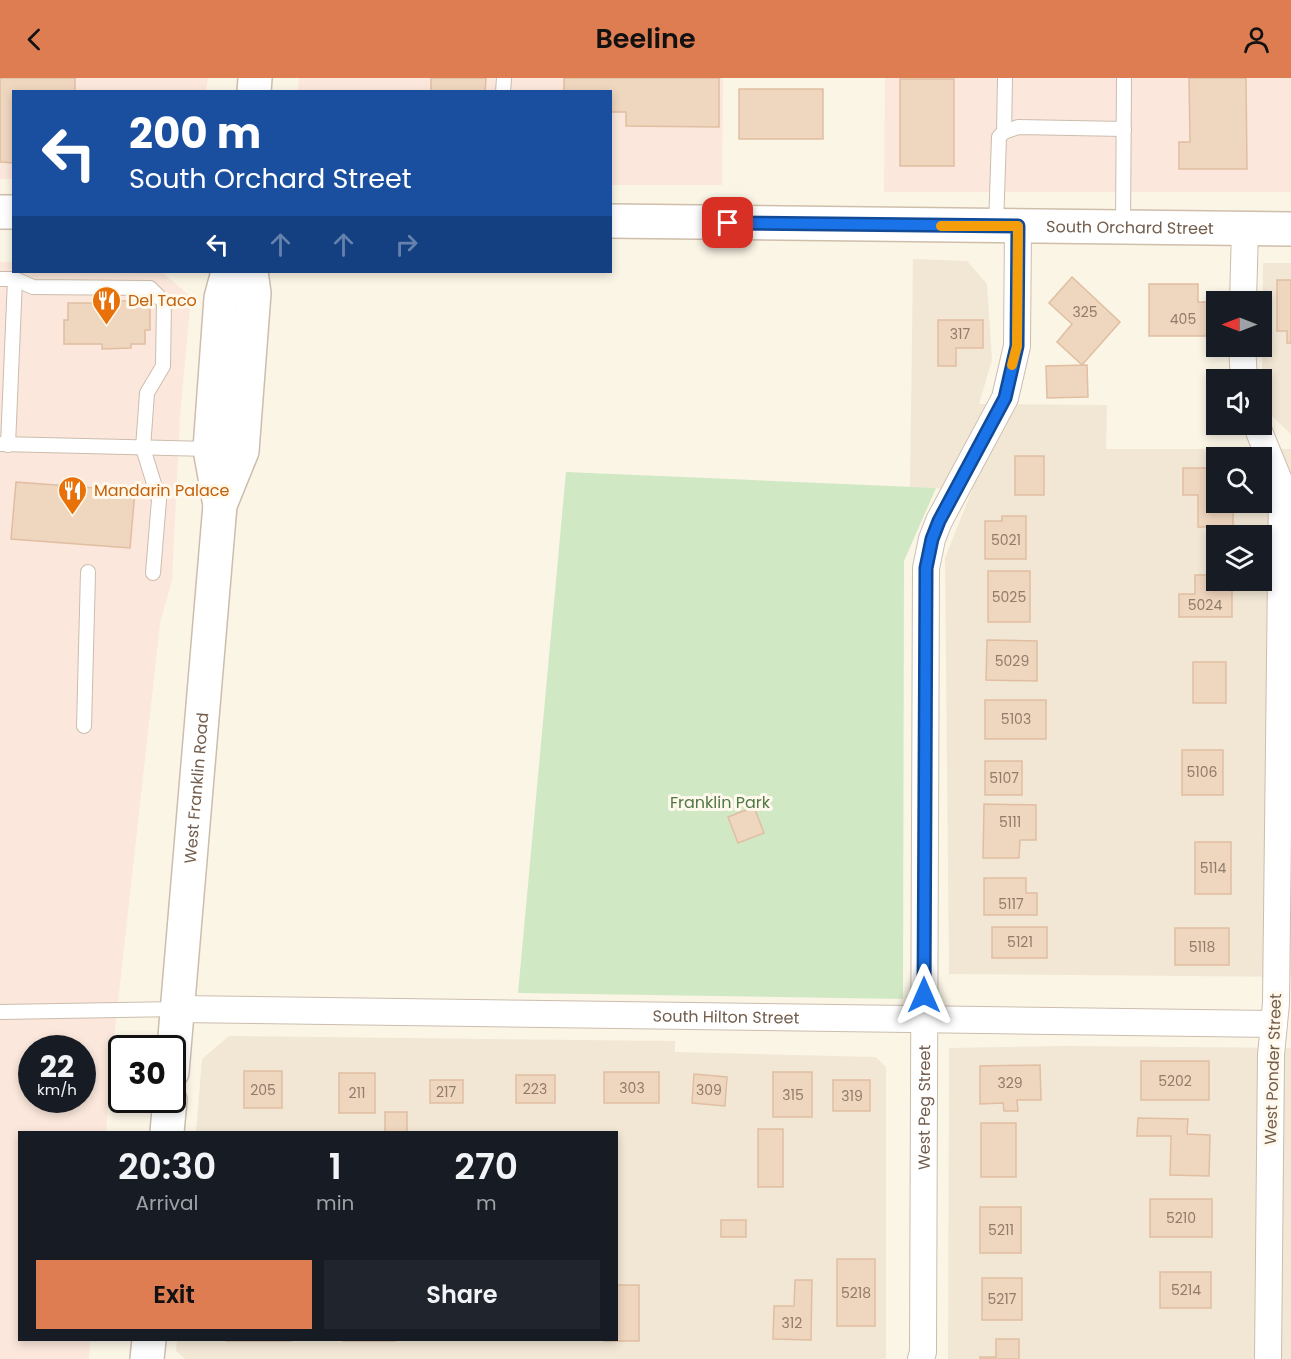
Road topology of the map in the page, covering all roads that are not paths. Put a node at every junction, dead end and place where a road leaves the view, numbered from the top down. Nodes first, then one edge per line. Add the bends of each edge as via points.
1 (1005, 78) edge
2 (1124, 78) edge
3 (1124, 129) junction
4 (1004, 132) junction
5 (612, 221) edge
6 (1007, 226) junction
7 (1123, 227) junction
8 (1245, 229) junction
9 (1291, 229) edge
10 (228, 273) edge
11 (251, 273) edge
12 (0, 279) edge
13 (15, 279) junction
14 (1243, 291) edge
15 (1260, 435) edge
16 (4, 444) edge
17 (143, 448) junction
18 (210, 449) junction
19 (220, 505) junction
20 (88, 572) dead end
21 (153, 573) dead end
22 (84, 726) dead end
23 (178, 1010) junction
24 (0, 1012) edge
25 (924, 1019) junction
26 (1274, 1024) junction
27 (176, 1035) edge
28 (169, 1113) edge
29 (167, 1131) edge
30 (149, 1341) edge
31 (147, 1359) edge
32 (921, 1359) edge
33 (1268, 1359) edge

1 - 4 lane
2 - 3 lane
3 - 4 lane via 1018,127
3 - 7 lane
4 - 6 lane via 999,137
5 - 6 street, South Orchard Street
6 - 7 street, South Orchard Street
6 - 25 street, West Peg Street via 1017,346 1005,398 939,521 926,568
7 - 8 street, South Orchard Street
8 - 9 street, South Orchard Street
8 - 14 street
10 - 18 street, West Franklin Road via 221,298
11 - 19 street, West Franklin Road via 254,293 242,451
12 - 13 lane
13 - 16 lane
13 - 17 lane via 33,287 150,288 164,302 163,366 147,393
15 - 26 street, West Ponder Street via 1282,488
16 - 17 lane
17 - 18 lane
17 - 21 lane via 159,500
18 - 19 street, West Franklin Road
19 - 23 street, West Franklin Road
20 - 22 lane
23 - 24 lane
23 - 25 street, South Hilton Street
23 - 27 street, West Franklin Road
25 - 26 street, South Hilton Street
25 - 32 street, West Peg Street
26 - 33 street, West Ponder Street
28 - 29 street
30 - 31 street

